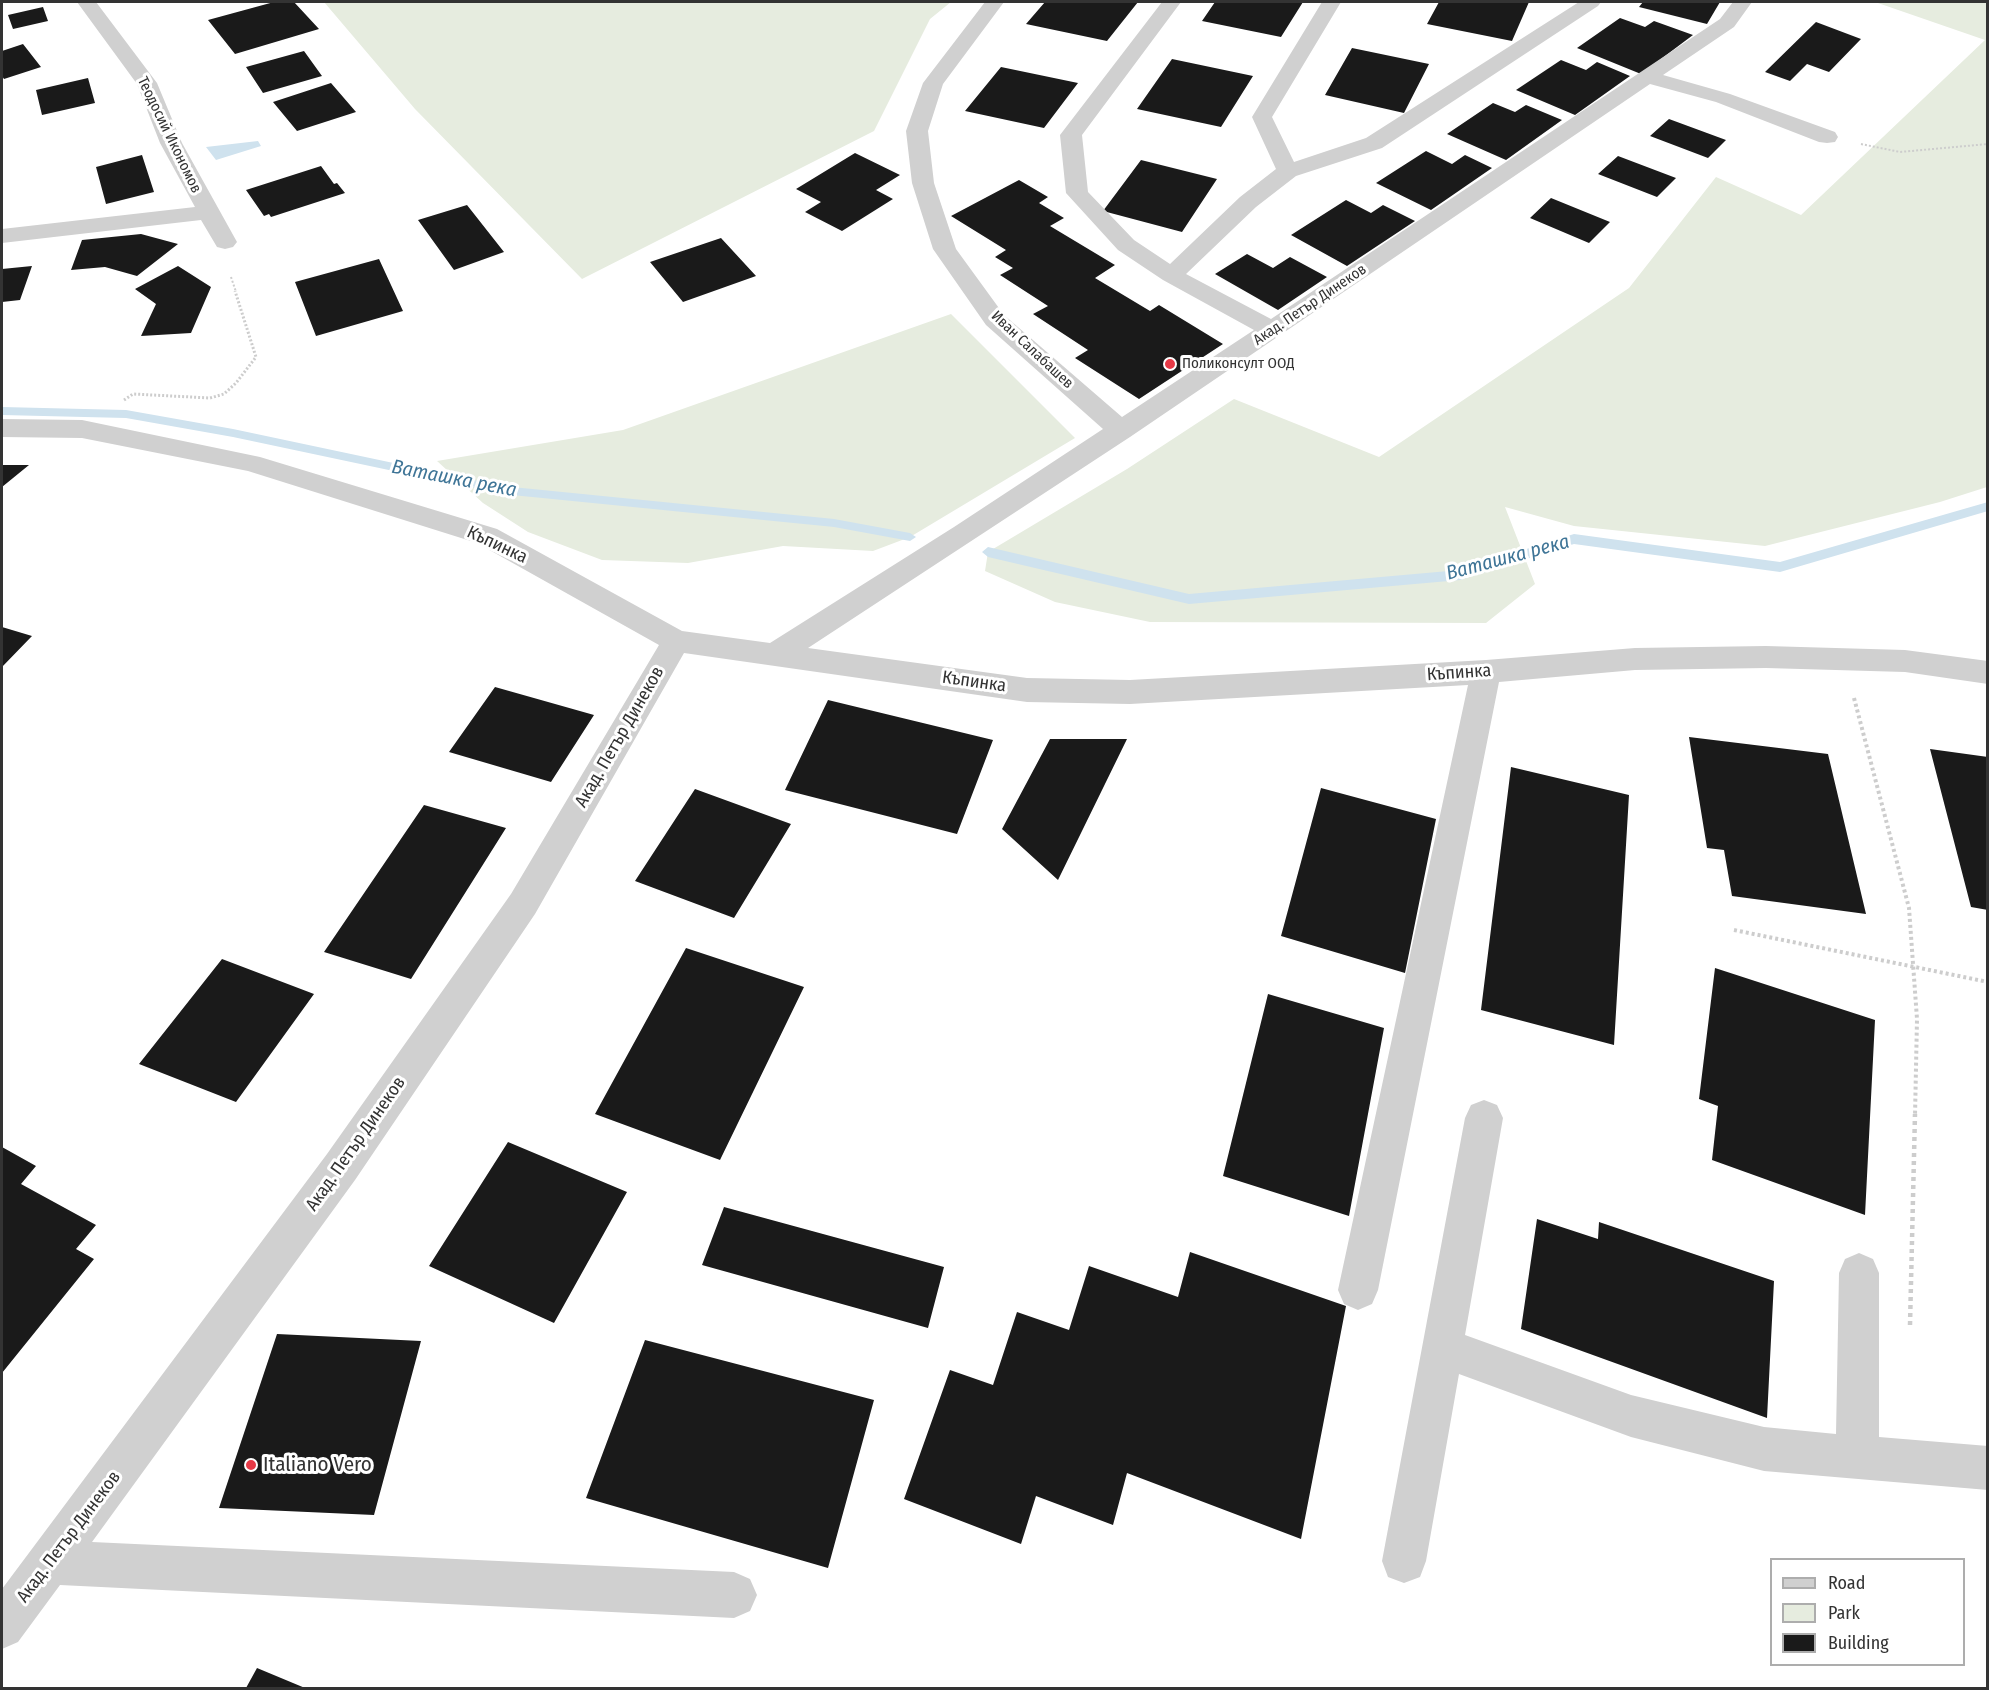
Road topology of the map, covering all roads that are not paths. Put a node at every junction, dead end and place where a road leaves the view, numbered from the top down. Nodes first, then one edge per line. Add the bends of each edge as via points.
1 (87, 2) edge
2 (994, 2) edge
3 (1171, 2) edge
4 (1331, 2) edge
5 (1591, 2) edge
6 (1742, 2) edge
7 (1647, 77) junction
8 (1827, 137) road end
9 (1288, 171) junction
10 (208, 212) junction
11 (2, 236) edge
12 (225, 243) road end
13 (1171, 274) junction
14 (1272, 330) junction
15 (2, 428) edge
16 (1121, 431) junction
17 (676, 640) junction
18 (777, 653) junction
19 (1486, 672) junction
20 (1988, 673) edge
21 (1484, 1118) dead end
22 (1859, 1273) dead end
23 (1359, 1290) dead end
24 (1442, 1347) junction
25 (1857, 1457) junction
26 (1988, 1468) edge
27 (1404, 1561) dead end
28 (51, 1563) junction
29 (734, 1595) dead end
30 (2, 1626) edge

1 - 10 street, Теодосий Икономов via 147,83 171,143
2 - 16 street, Иван Салабашев via 933,83 917,131 923,183 945,249 994,320
3 - 13 street via 1071,135 1077,193 1126,245
4 - 9 street via 1262,117
5 - 9 street via 1374,143
6 - 7 street, Акад. Петър Динеков via 1727,23
7 - 8 street via 1724,98
7 - 14 street, Акад. Петър Динеков
9 - 13 street via 1248,202
10 - 11 street
10 - 12 street, Теодосий Икономов
13 - 14 street
14 - 16 street, Акад. Петър Динеков
15 - 17 street, Къпинка via 82,429 251,463 487,536
16 - 18 street, Акад. Петър Динеков
17 - 18 street, Къпинка
17 - 28 street, Акад. Петър Динеков via 523,904 341,1167
18 - 19 street, Къпинка via 1038,690 1130,692
19 - 20 street, Къпинка via 1635,658 1766,657 1905,661
19 - 23 street
21 - 24 street
22 - 25 street
24 - 25 street via 1631,1416 1764,1449
24 - 27 street
25 - 26 street
28 - 29 street
28 - 30 street, Акад. Петър Динеков

